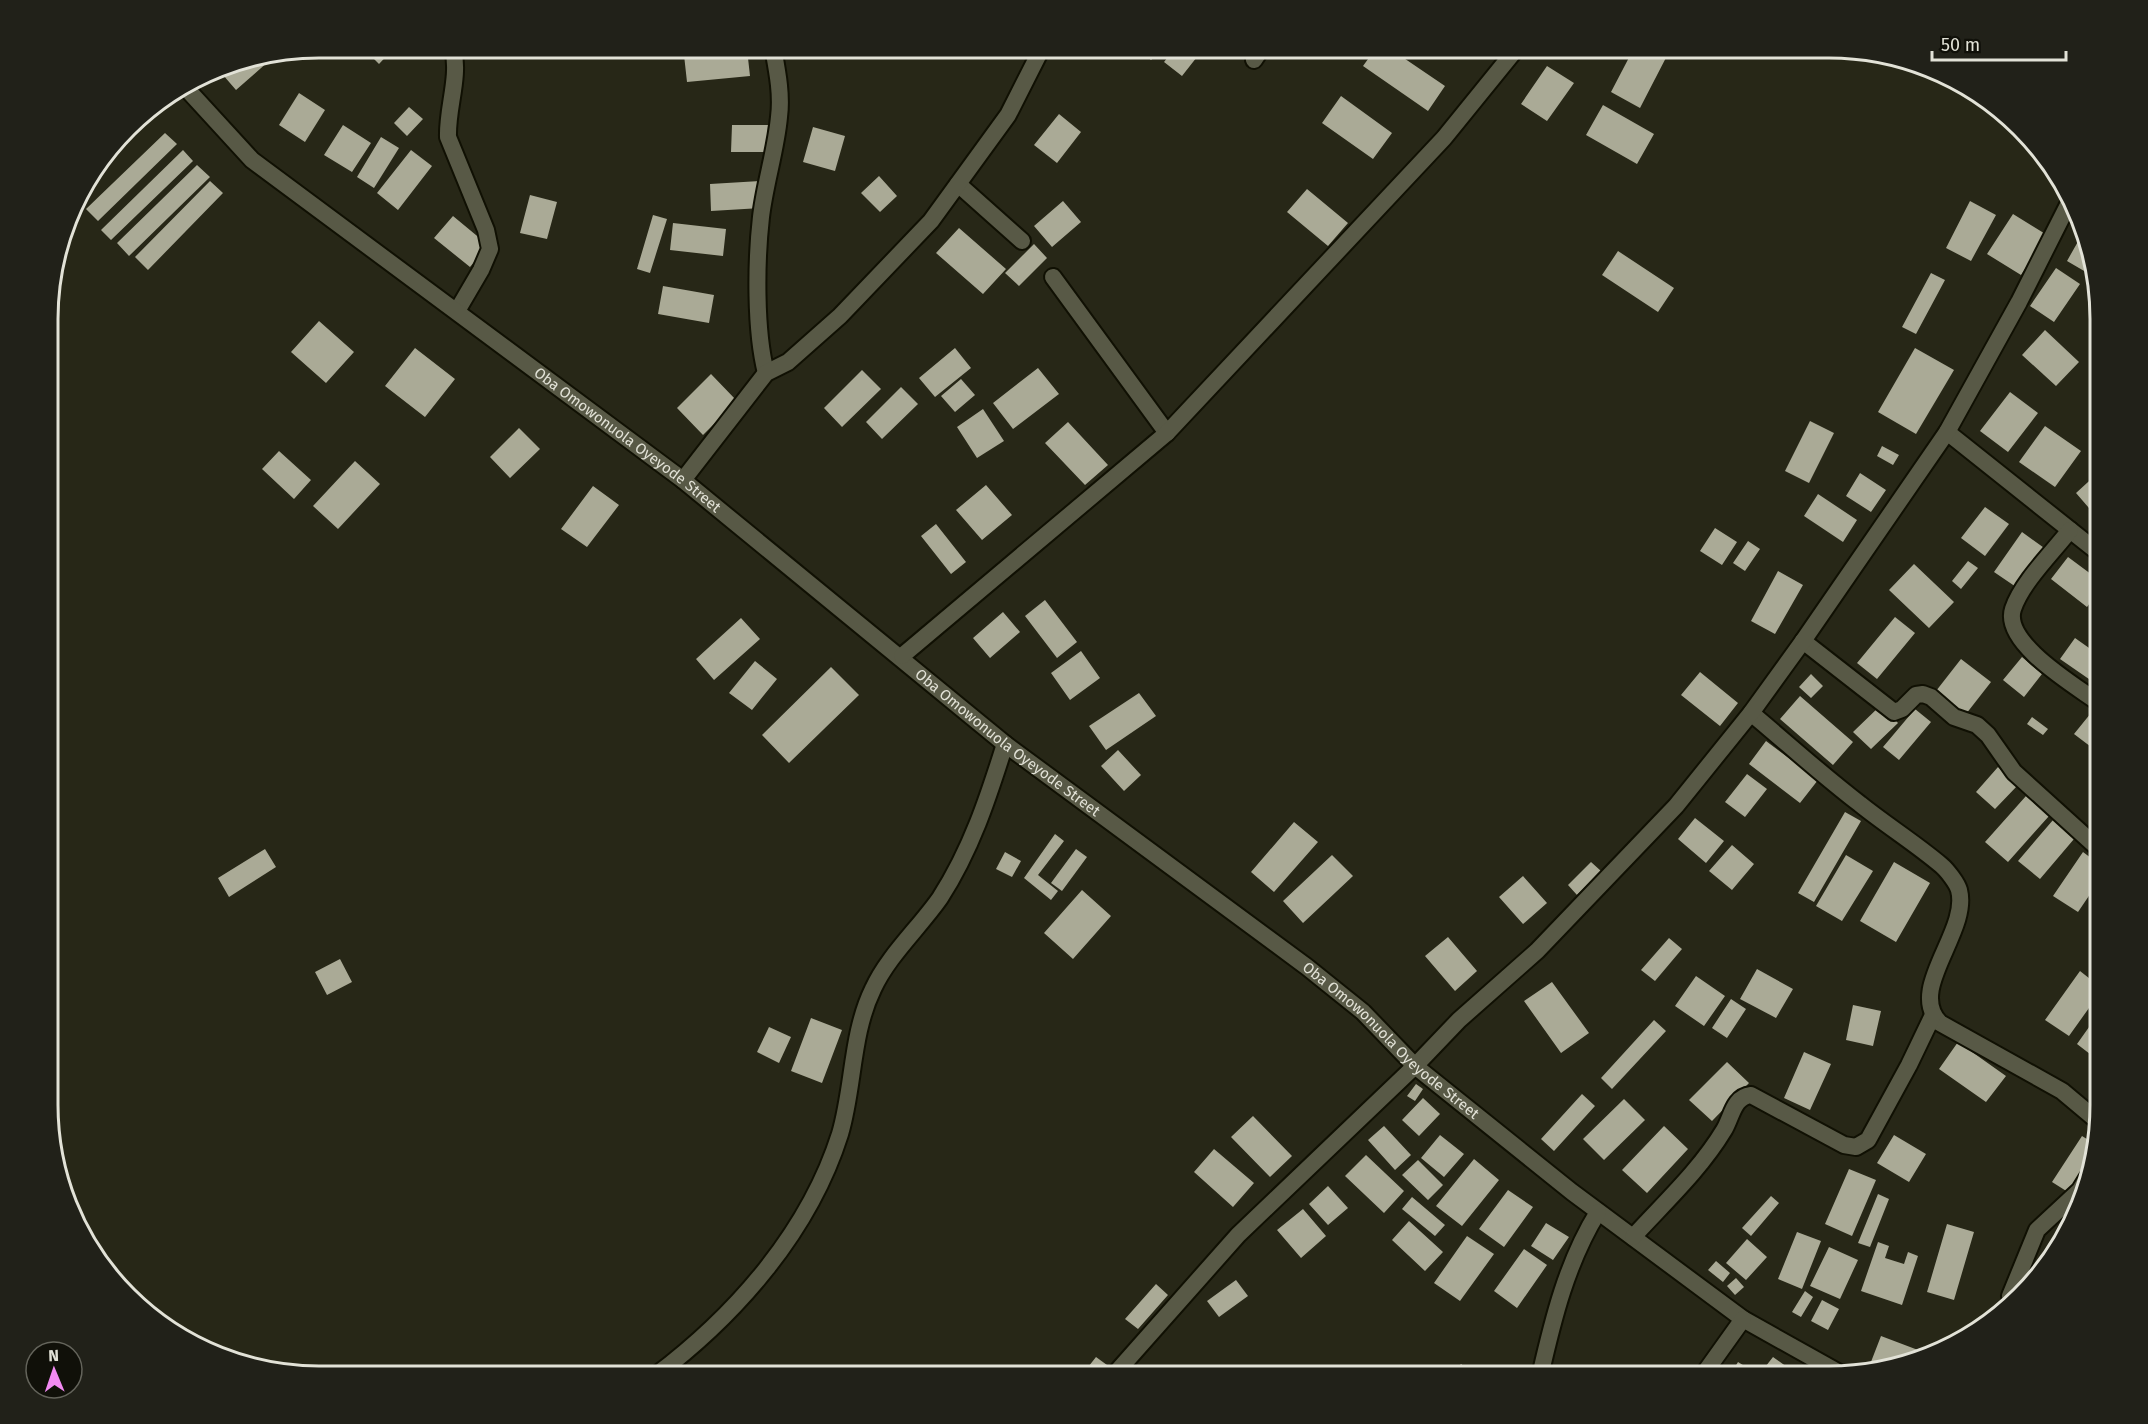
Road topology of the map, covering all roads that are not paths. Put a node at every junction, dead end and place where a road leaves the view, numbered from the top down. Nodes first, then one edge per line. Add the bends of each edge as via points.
1 (456, 58) edge
2 (774, 58) edge
3 (1037, 58) edge
4 (1509, 58) edge
5 (191, 93) edge
6 (958, 184) junction
7 (2066, 210) edge
8 (1022, 241) dead end
9 (1053, 277) dead end
10 (457, 311) junction
11 (766, 373) junction
12 (1947, 432) junction
13 (1167, 433) junction
14 (683, 480) junction
15 (2070, 530) junction
16 (2090, 546) edge
17 (1803, 641) junction
18 (902, 657) junction
19 (2090, 697) edge
20 (1750, 713) junction
21 (1005, 744) junction
22 (2090, 841) edge
23 (1933, 1015) junction
24 (1415, 1066) junction
25 (2089, 1114) edge
26 (2073, 1197) edge
27 (1598, 1212) junction
28 (1633, 1237) junction
29 (2013, 1289) edge
30 (1743, 1319) junction
31 (666, 1366) edge
32 (1122, 1366) edge
33 (1542, 1366) edge
34 (1710, 1366) edge
35 (1826, 1366) edge

1 - 10 street via 448,137 490,249
2 - 11 street via 780,116 761,219 759,300 761,353
3 - 6 street via 1015,104
4 - 13 street via 1444,138
5 - 10 street, Oba Omowonuola Oyeyode Street via 252,160
6 - 8 street
6 - 11 street via 901,255 840,316 788,362
7 - 12 street
9 - 13 street
10 - 14 street, Oba Omowonuola Oyeyode Street
11 - 14 street
12 - 15 street
12 - 17 street
13 - 18 street
14 - 18 street, Oba Omowonuola Oyeyode Street
15 - 16 street
15 - 19 street via 2019,596 2012,612 2021,641
17 - 20 street
17 - 22 street via 1894,712 1923,694 1954,717 1977,725 2014,772
18 - 21 street, Oba Omowonuola Oyeyode Street
20 - 23 street via 1943,866 1959,889 1960,920 1940,960 1928,1000
20 - 24 street via 1676,806 1537,951
21 - 24 street, Oba Omowonuola Oyeyode Street via 1317,975 1363,1012
21 - 31 street via 985,808 954,875 873,987 864,1009 840,1134 820,1186 785,1245 756,1283
23 - 25 street via 1940,1023 2062,1091
23 - 28 street via 1868,1140 1856,1147 1844,1145 1751,1095 1743,1096 1700,1164
24 - 27 street, Oba Omowonuola Oyeyode Street
24 - 32 street via 1238,1234
26 - 29 street via 2037,1230
27 - 28 street, Oba Omowonuola Oyeyode Street
27 - 33 street via 1569,1271
28 - 30 street, Oba Omowonuola Oyeyode Street
30 - 34 street
30 - 35 street, Oba Omowonuola Oyeyode Street

